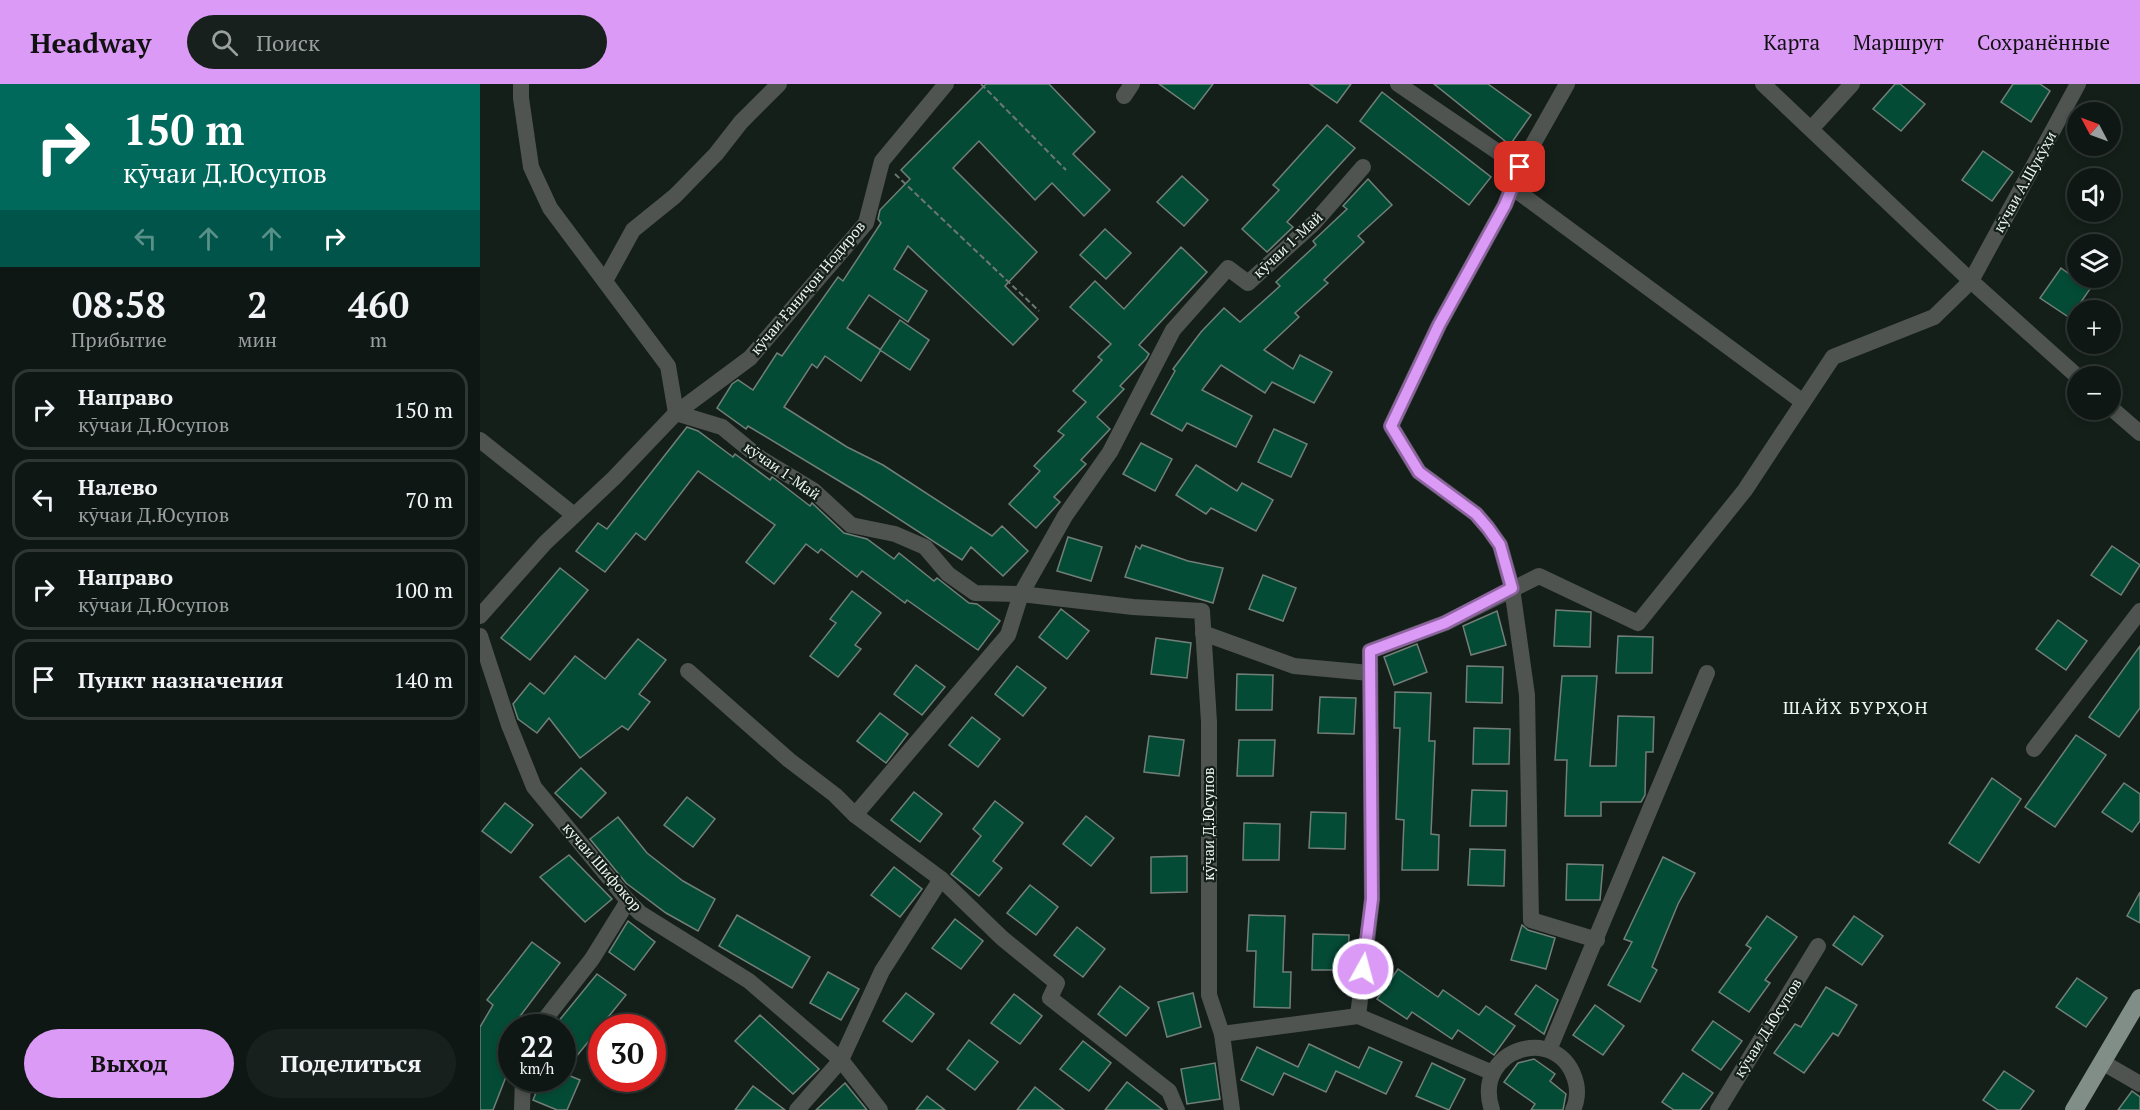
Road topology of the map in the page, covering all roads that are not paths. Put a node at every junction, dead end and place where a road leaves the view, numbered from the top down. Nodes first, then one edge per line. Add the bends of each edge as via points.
1 (522, 84) edge
2 (779, 84) edge
3 (946, 84) edge
4 (1398, 84) edge
5 (1567, 84) edge
6 (1763, 84) edge
7 (1851, 84) edge
8 (2078, 84) edge
9 (1811, 129) junction
10 (1363, 167) dead end
11 (1520, 167) junction
12 (1513, 188) junction
13 (605, 281) junction
14 (1971, 281) junction
15 (2067, 367) edge
16 (1803, 402) junction
17 (676, 413) junction
18 (2121, 417) edge
19 (2140, 433) edge
20 (480, 440) edge
21 (574, 515) junction
22 (1512, 588) junction
23 (1021, 594) junction
24 (1202, 611) joint
25 (2140, 611) edge
26 (480, 616) edge
27 (1203, 633) junction
28 (480, 636) edge
29 (688, 671) dead end
30 (1370, 673) junction
31 (1707, 673) dead end
32 (2034, 749) dead end
33 (855, 815) junction
34 (941, 879) junction
35 (628, 901) junction
36 (1597, 940) junction
37 (1818, 946) dead end
38 (2140, 998) edge
39 (549, 1014) edge
40 (1358, 1016) junction
41 (1222, 1034) junction
42 (1549, 1050) junction
43 (841, 1060) junction
44 (2102, 1062) junction
45 (1493, 1073) junction
46 (2140, 1084) edge
47 (523, 1092) edge
48 (1578, 1109) edge
49 (522, 1110) edge
50 (797, 1110) edge
51 (880, 1110) edge
52 (1177, 1110) edge
53 (1232, 1110) edge
54 (1492, 1110) edge
55 (1718, 1110) edge
56 (2074, 1110) edge

1 - 13 street via 520,98 531,167 550,208
2 - 13 street via 675,196 633,230
3 - 17 street, кӯчаи Ғаниҷон Нодиров via 882,161 866,223 750,358
4 - 11 street
5 - 11 street
6 - 9 street
7 - 9 street
8 - 14 street, кӯчаи А.Шукӯҳи
9 - 14 street
10 - 23 street, кӯчаи 1-Май via 1314,223 1248,283 1228,268 1173,330 1110,452 1065,516
11 - 12 street
12 - 16 street
12 - 22 street via 1439,325 1391,426 1419,472 1476,514 1488,528 1500,545
13 - 17 street via 668,366
14 - 15 street
14 - 16 street, кӯчаи А.Шукӯҳи via 1934,317 1833,357
16 - 22 street, кӯчаи А.Шукӯҳи via 1745,490 1638,623 1539,576
17 - 21 street, кӯчаи Ғаниҷон Нодиров
17 - 23 street, кӯчаи 1-Май via 722,427 760,458 813,490 851,525 896,534 925,547 948,574 975,593
18 - 19 street
20 - 21 street
21 - 26 street, кӯчаи Ғаниҷон Нодиров
22 - 30 street via 1445,623 1370,651
22 - 36 street via 1527,695 1531,920
23 - 24 street, кӯчаи 1-Май
23 - 33 street, кӯчаи 1-Май via 1008,635
24 - 27 street, кӯчаи Д.Юсупов
25 - 32 street
27 - 30 street via 1294,666
27 - 41 street, кӯчаи Д.Юсупов via 1209,722 1209,995
28 - 35 street, кучаи Шифокор via 534,787
29 - 33 street
30 - 40 street via 1372,899
31 - 36 street
33 - 34 street
34 - 43 street via 882,970
34 - 52 street via 1002,938 1057,983 1050,998 1168,1091
35 - 39 street via 592,959
35 - 43 street, кучаи Шифокор via 640,913 749,981
36 - 42 street
37 - 55 street, кӯчаи Д.Юсупов
38 - 44 main road
40 - 41 street
40 - 45 street
41 - 53 street, кӯчаи Д.Юсупов
42 - 45 street via 1516,1050
42 - 48 street via 1563,1059 1573,1073
43 - 50 street
43 - 51 street, кучаи Шифокор
44 - 46 street
44 - 56 main road
45 - 54 street via 1488,1091
47 - 49 street

